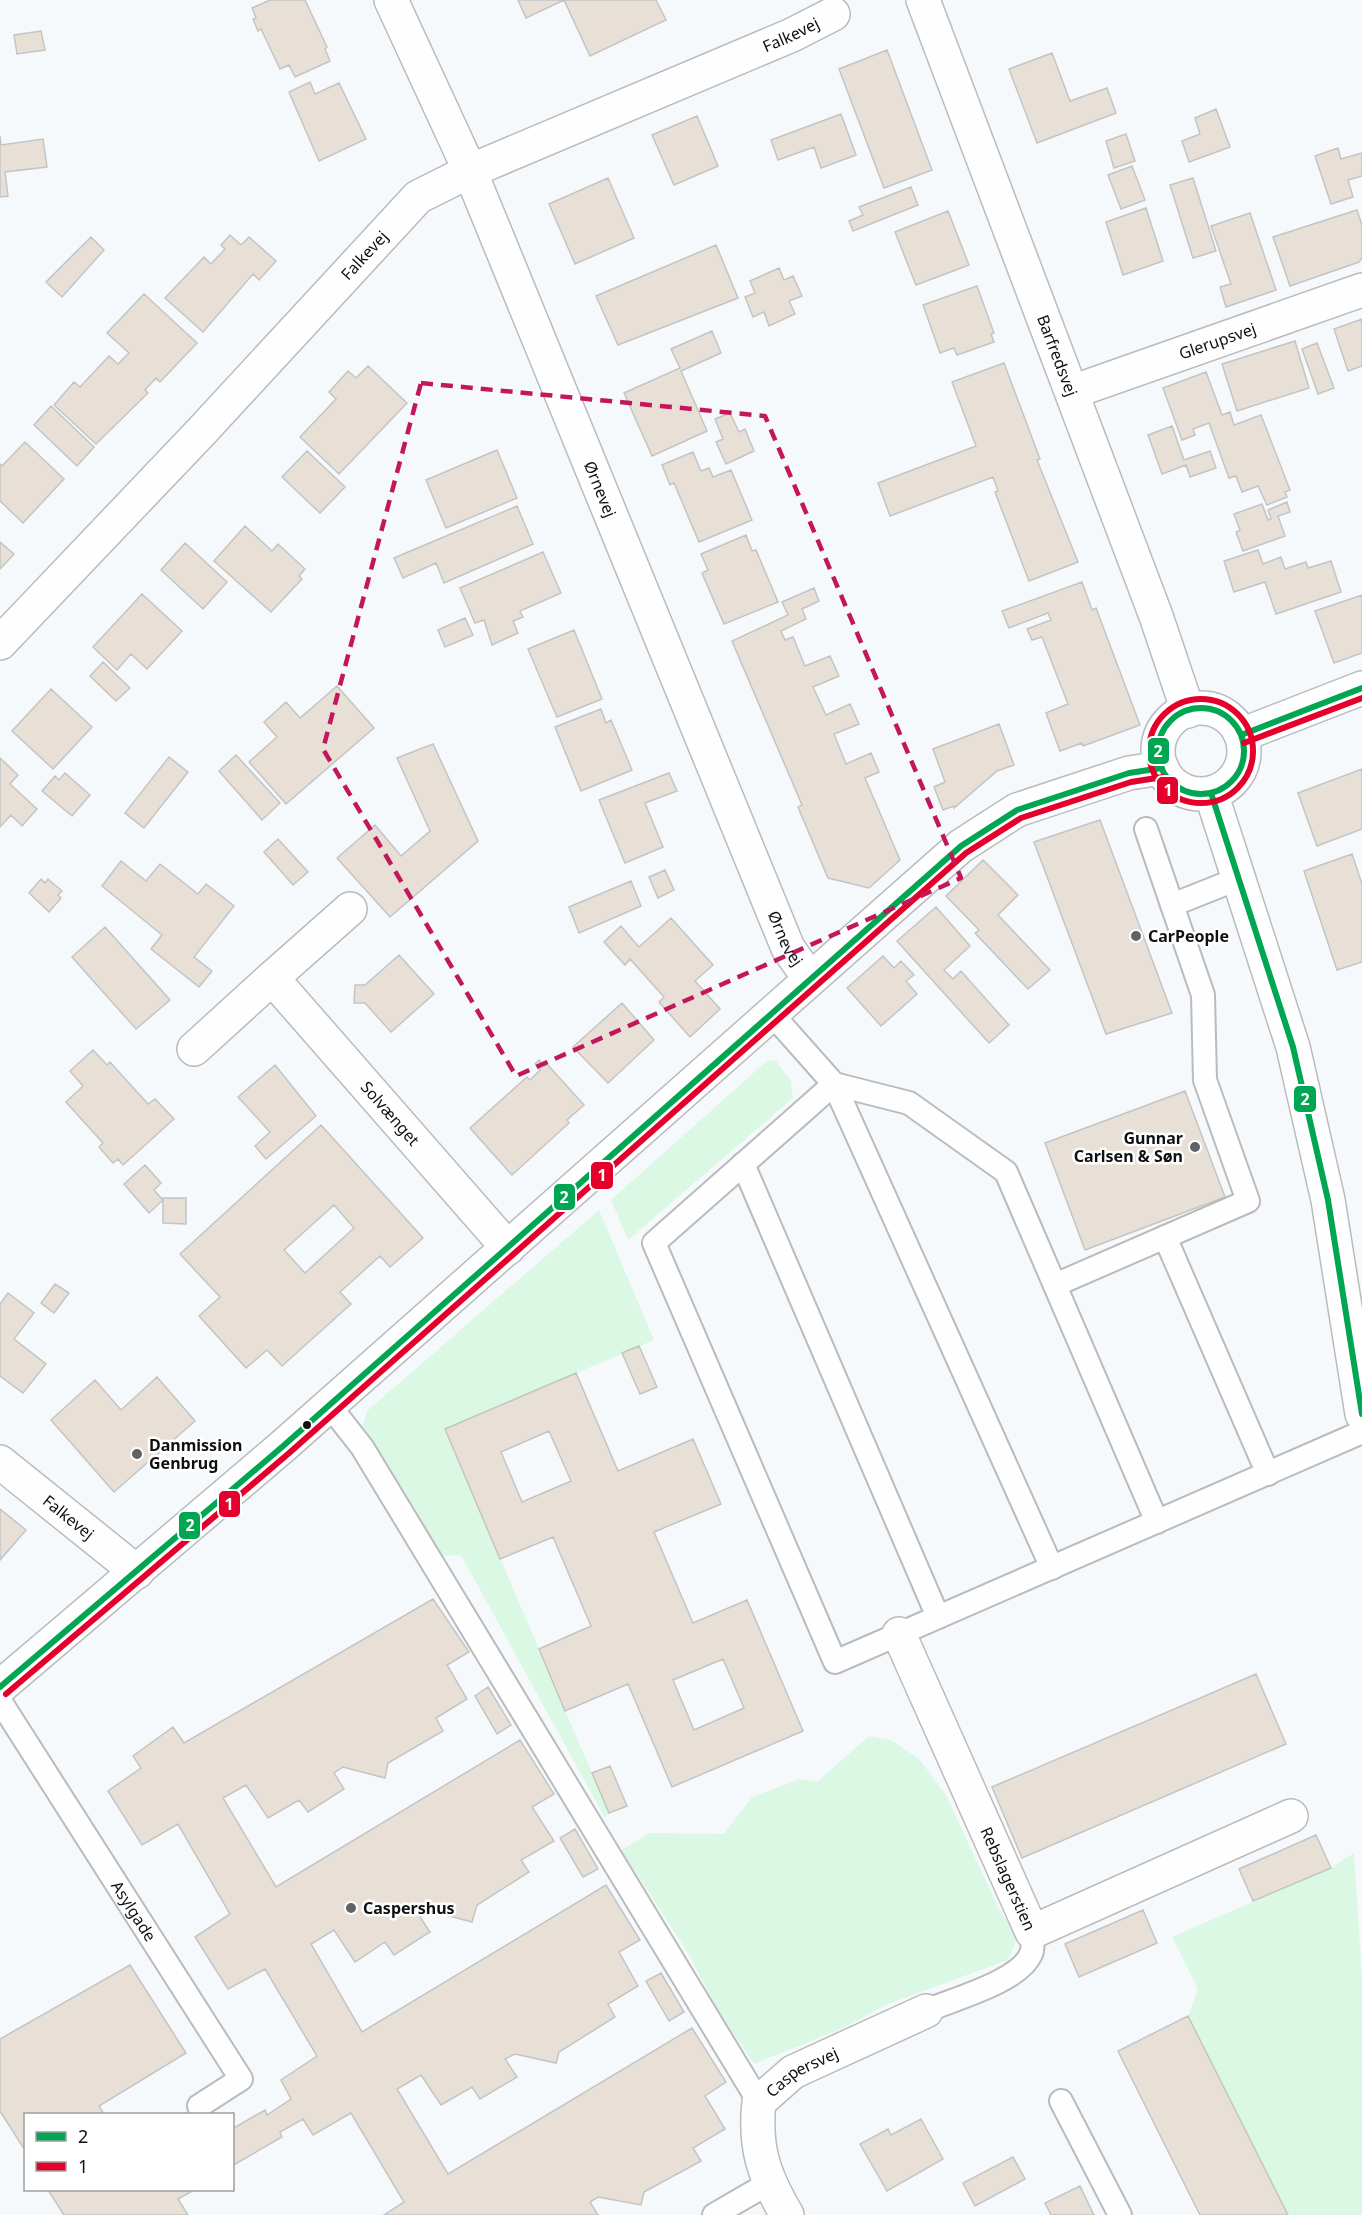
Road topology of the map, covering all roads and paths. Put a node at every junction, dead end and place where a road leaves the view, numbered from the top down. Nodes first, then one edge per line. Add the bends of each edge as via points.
1 (391, 0) edge
2 (923, 0) edge
3 (833, 14) dead end
4 (470, 171) junction
5 (1362, 290) edge
6 (1072, 392) junction
7 (0, 643) edge
8 (1362, 688) edge
9 (1188, 711) junction
10 (1241, 735) junction
11 (1162, 768) junction
12 (1211, 793) junction
13 (1146, 829) dead end
14 (1240, 878) junction
15 (1172, 905) junction
16 (350, 909) dead end
17 (272, 978) junction
18 (809, 978) junction
19 (771, 1013) junction
20 (194, 1048) dead end
21 (834, 1084) junction
22 (743, 1164) junction
23 (1166, 1237) junction
24 (508, 1248) junction
25 (1055, 1285) junction
26 (329, 1406) junction
27 (1362, 1412) edge
28 (1362, 1432) edge
29 (0, 1462) edge
30 (1268, 1474) junction
31 (1157, 1522) junction
32 (1052, 1568) junction
33 (137, 1572) junction
34 (938, 1617) junction
35 (899, 1634) junction
36 (0, 1687) edge
37 (0, 1701) edge
38 (1291, 1816) dead end
39 (1032, 1932) junction
40 (926, 2011) joint
41 (1060, 2101) dead end
42 (759, 2102) junction
43 (199, 2106) dead end
44 (769, 2183) junction
45 (714, 2215) edge
46 (787, 2215) edge
47 (1120, 2215) edge

1 - 4 street, Ørnevej
2 - 6 street, Barfredsvej
3 - 4 street, Falkevej
4 - 7 street, Falkevej via 418,197
4 - 18 street, Ørnevej via 788,948
5 - 6 street, Glerupsvej
6 - 9 street, Barfredsvej
8 - 10 street
9 - 10 street via 1213,710 1225,716
9 - 11 street via 1175,717 1163,734 1159,754
10 - 12 street via 1244,750 1236,777
11 - 12 street via 1182,789
11 - 18 street via 1129,773 1017,810 961,846
12 - 14 street
13 - 15 lane
14 - 15 lane
14 - 27 street via 1293,1047 1328,1200
15 - 23 lane via 1203,995 1205,1080 1248,1201
16 - 17 street
17 - 20 street
17 - 24 street, Solvænget
18 - 19 street
19 - 21 lane
19 - 24 street
21 - 22 lane
21 - 25 lane via 909,1103 1006,1172
21 - 32 lane
22 - 34 lane
22 - 35 lane via 654,1243 835,1662
23 - 25 lane
23 - 30 lane
24 - 26 street
25 - 31 lane
26 - 33 street
26 - 42 lane via 368,1458
28 - 30 lane
29 - 33 street, Falkevej
30 - 31 lane
31 - 32 lane
32 - 34 lane
33 - 36 street
34 - 35 lane
35 - 39 street, Rebslagerstien
37 - 43 lane, Asylgade via 241,2079
38 - 39 street, Rebslagerstien
39 - 40 lane via 1030,1956 1013,1975
40 - 42 street, Caspersvej via 793,2072
41 - 47 lane
42 - 44 street, Caspersvej via 756,2130
44 - 45 lane
44 - 46 street, Caspersvej

